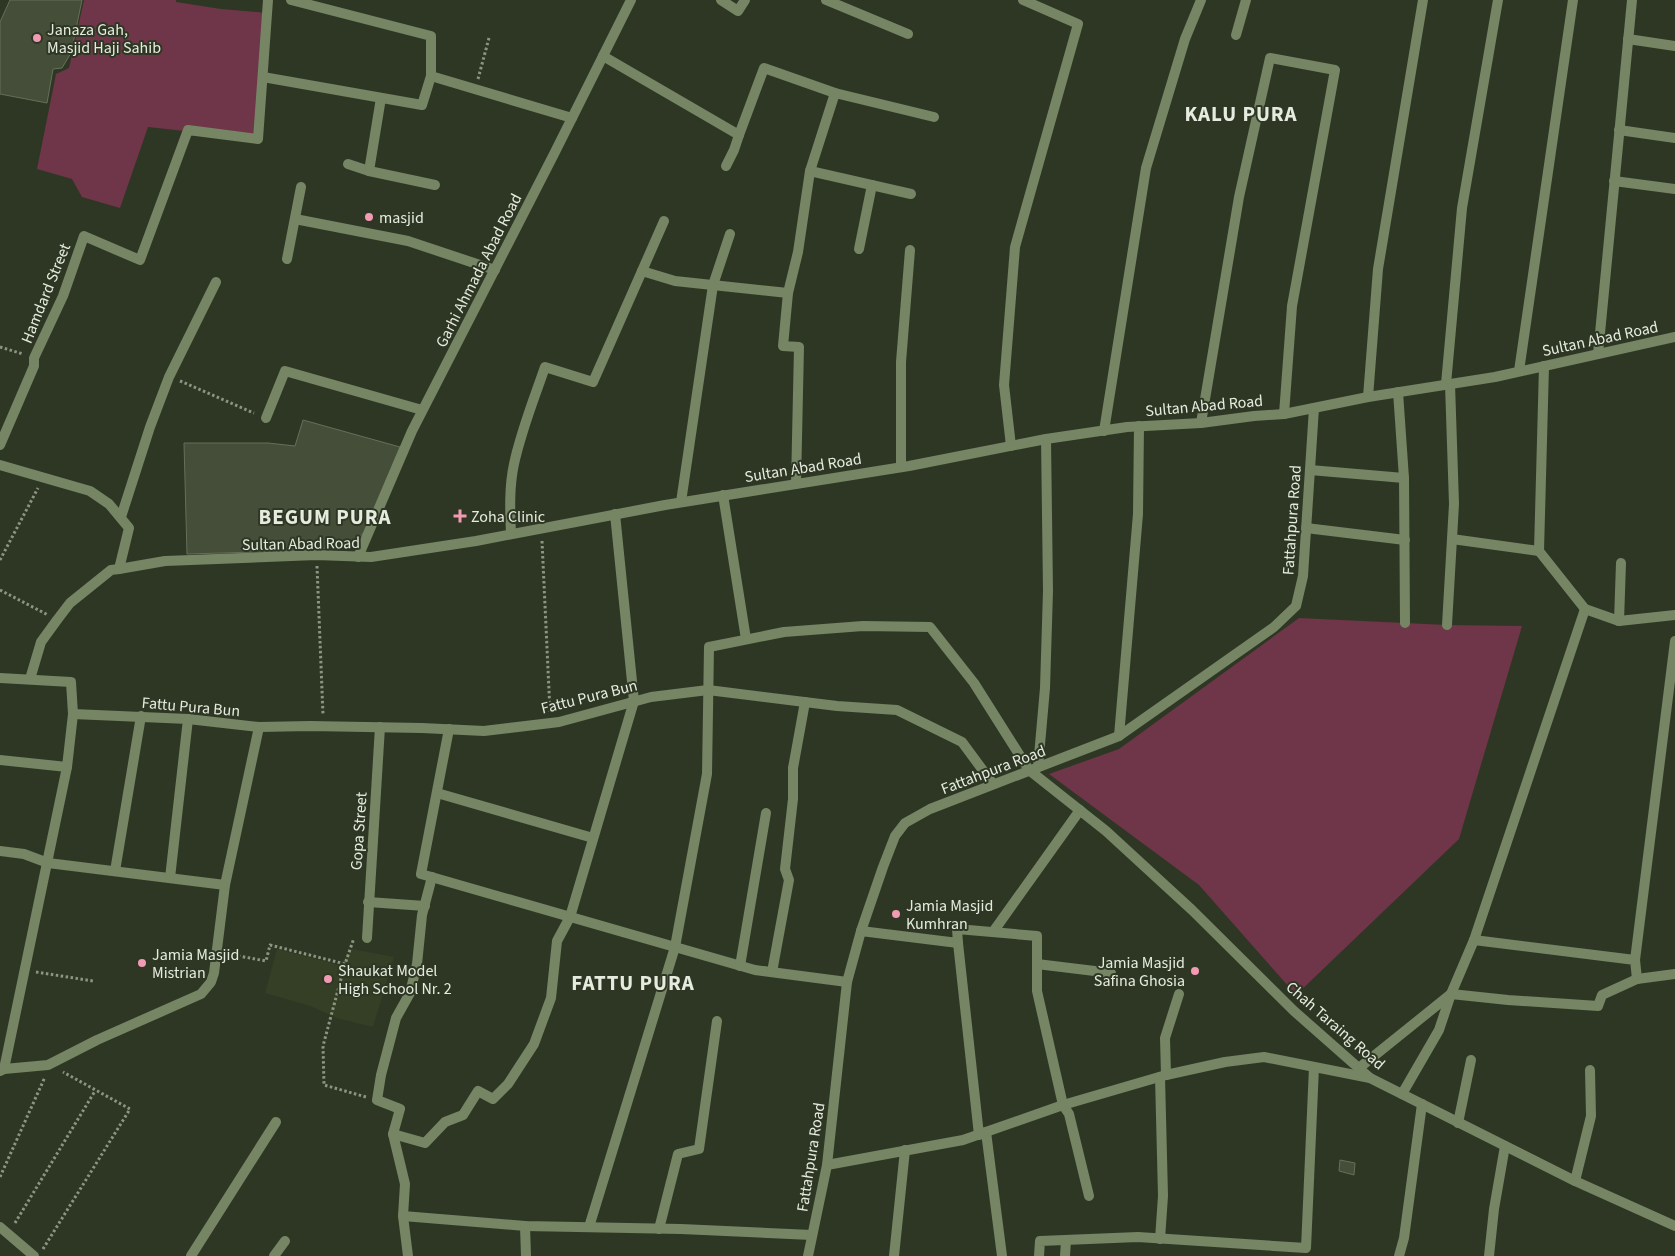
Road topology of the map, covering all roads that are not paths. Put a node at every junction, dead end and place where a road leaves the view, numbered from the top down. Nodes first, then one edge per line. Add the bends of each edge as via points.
1 (268, 0) edge
2 (291, 0) edge
3 (631, 0) edge
4 (721, 0) edge
5 (744, 0) edge
6 (826, 0) edge
7 (1023, 0) edge
8 (1201, 0) edge
9 (1246, 0) edge
10 (1423, 0) edge
11 (1498, 0) edge
12 (1573, 0) edge
13 (1632, 0) edge
14 (908, 34) dead end
15 (1236, 35) dead end
16 (1628, 39) junction
17 (1675, 46) edge
18 (603, 56) junction
19 (263, 76) junction
20 (431, 76) junction
21 (835, 92) junction
22 (381, 98) junction
23 (572, 118) junction
24 (934, 118) dead end
25 (1619, 130) junction
26 (739, 135) junction
27 (1675, 138) edge
28 (348, 164) dead end
29 (726, 166) dead end
30 (369, 171) junction
31 (810, 171) junction
32 (1614, 181) junction
33 (435, 185) dead end
34 (872, 185) junction
35 (301, 187) dead end
36 (1675, 189) edge
37 (911, 194) dead end
38 (295, 219) junction
39 (664, 221) dead end
40 (730, 234) dead end
41 (859, 250) dead end
42 (910, 250) dead end
43 (287, 259) dead end
44 (495, 270) junction
45 (642, 271) junction
46 (216, 282) dead end
47 (713, 285) junction
48 (788, 293) junction
49 (1675, 337) edge
50 (1598, 354) junction
51 (1544, 366) junction
52 (1519, 371) junction
53 (1448, 384) junction
54 (1398, 392) junction
55 (1368, 397) junction
56 (1314, 408) junction
57 (422, 410) junction
58 (1284, 414) junction
59 (266, 418) road end
60 (1201, 423) junction
61 (1139, 426) junction
62 (1104, 431) junction
63 (1046, 440) junction
64 (0, 445) edge
65 (1011, 446) junction
66 (0, 465) edge
67 (901, 467) junction
68 (1310, 470) junction
69 (1404, 478) junction
70 (796, 484) junction
71 (723, 495) junction
72 (681, 502) junction
73 (615, 514) junction
74 (121, 517) junction
75 (1306, 528) junction
76 (511, 534) junction
77 (1452, 538) junction
78 (1405, 540) junction
79 (1539, 551) junction
80 (358, 557) junction
81 (1621, 563) dead end
82 (119, 569) junction
83 (1585, 609) junction
84 (1675, 615) edge
85 (1619, 621) junction
86 (1405, 623) dead end
87 (1447, 625) dead end
88 (746, 640) junction
89 (1675, 641) edge
90 (0, 678) edge
91 (30, 679) junction
92 (708, 690) junction
93 (634, 701) junction
94 (805, 702) junction
95 (73, 714) junction
96 (141, 716) junction
97 (188, 719) junction
98 (260, 727) junction
99 (380, 727) junction
100 (449, 729) junction
101 (1119, 736) junction
102 (0, 760) edge
103 (67, 767) junction
104 (1034, 769) junction
105 (993, 784) junction
106 (437, 794) junction
107 (1080, 810) junction
108 (766, 813) dead end
109 (593, 838) junction
110 (0, 851) edge
111 (48, 863) junction
112 (115, 871) junction
113 (432, 877) junction
114 (170, 878) junction
115 (226, 885) junction
116 (368, 902) junction
117 (424, 906) junction
118 (570, 917) junction
119 (861, 931) junction
120 (993, 932) junction
121 (367, 938) road end
122 (1474, 940) junction
123 (958, 943) junction
124 (675, 947) junction
125 (1635, 960) junction
126 (1036, 964) junction
127 (740, 966) junction
128 (772, 972) junction
129 (1110, 972) dead end
130 (1675, 974) edge
131 (1637, 979) junction
132 (847, 982) junction
133 (1179, 994) dead end
134 (1451, 994) junction
135 (717, 1021) dead end
136 (1471, 1060) dead end
137 (1314, 1067) junction
138 (1359, 1068) junction
139 (2, 1070) edge
140 (1590, 1070) dead end
141 (1163, 1076) junction
142 (1370, 1078) junction
143 (1402, 1094) junction
144 (1422, 1104) junction
145 (1063, 1105) junction
146 (276, 1122) dead end
147 (1458, 1122) junction
148 (982, 1133) junction
149 (393, 1134) junction
150 (1506, 1146) junction
151 (905, 1150) junction
152 (827, 1165) junction
153 (1575, 1181) junction
154 (1089, 1196) dead end
155 (403, 1216) junction
156 (526, 1226) junction
157 (1675, 1226) edge
158 (589, 1227) junction
159 (659, 1229) junction
160 (4, 1230) edge
161 (812, 1234) junction
162 (1160, 1239) junction
163 (1066, 1240) junction
164 (285, 1241) dead end
165 (34, 1256) edge
166 (191, 1256) edge
167 (274, 1256) edge
168 (408, 1256) edge
169 (526, 1256) edge
170 (808, 1256) edge
171 (894, 1256) edge
172 (1002, 1256) edge
173 (1039, 1256) edge
174 (1066, 1256) edge
175 (1399, 1256) edge
176 (1489, 1256) edge

1 - 19 street
2 - 20 street via 431,36
3 - 18 street, Garhi Ahmada Abad Road
4 - 5 street via 738,11
6 - 14 street
7 - 65 street via 1078,24 1015,248 1004,385
8 - 62 street via 1185,38 1146,168
9 - 15 street
10 - 55 street via 1378,269
11 - 53 street via 1462,208
12 - 52 street
13 - 16 street
16 - 17 street
16 - 25 street
18 - 23 street, Garhi Ahmada Abad Road
18 - 26 street
19 - 22 street
19 - 64 street, Hamdard Street via 258,139 188,130 140,260 84,236 63,296 34,358 34,366
20 - 22 street via 422,105
20 - 23 street
21 - 24 street
21 - 26 street via 764,68
21 - 31 street
22 - 30 street
23 - 44 street, Garhi Ahmada Abad Road
25 - 27 street
25 - 32 street
26 - 29 street
28 - 30 street
30 - 33 street
31 - 34 street
31 - 48 street via 798,252
32 - 36 street
32 - 50 street
34 - 37 street
34 - 41 street
35 - 38 street
38 - 43 street
38 - 44 street via 408,241
39 - 45 street
40 - 47 street
42 - 67 street via 901,362
44 - 57 street, Garhi Ahmada Abad Road
45 - 47 street via 676,281
45 - 76 street via 593,382 545,367 514,465
46 - 74 street via 169,376
47 - 48 street
47 - 72 street
48 - 70 street via 783,346 799,347
49 - 50 street, Sultan Abad Road
50 - 51 street, Sultan Abad Road
51 - 52 street, Sultan Abad Road
51 - 79 street
52 - 53 street, Sultan Abad Road
53 - 54 street, Sultan Abad Road
53 - 77 street via 1454,504
54 - 55 street, Sultan Abad Road
54 - 69 street
55 - 56 street, Sultan Abad Road
56 - 58 street, Sultan Abad Road
56 - 68 street, Fattahpura Road
57 - 59 street via 285,371
57 - 80 street, Garhi Ahmada Abad Road
58 - 60 street, Sultan Abad Road
58 - 60 street via 1292,306 1335,70 1270,58 1239,197
60 - 61 street, Sultan Abad Road
61 - 62 street, Sultan Abad Road
61 - 101 street via 1138,514
62 - 63 street, Sultan Abad Road
63 - 65 street, Sultan Abad Road
63 - 104 street via 1048,591 1045,688
65 - 67 street, Sultan Abad Road
66 - 74 street via 90,491
67 - 70 street, Sultan Abad Road
68 - 69 street
68 - 75 street, Fattahpura Road
69 - 78 street
70 - 71 street, Sultan Abad Road
71 - 72 street, Sultan Abad Road
71 - 88 street
72 - 73 street, Sultan Abad Road
73 - 76 street, Sultan Abad Road
73 - 93 street
74 - 82 street via 129,528
75 - 78 street
75 - 101 street, Fattahpura Road via 1303,576 1296,606 1274,627
76 - 80 street, Sultan Abad Road
77 - 79 street
77 - 87 street
78 - 86 street
79 - 83 street
80 - 82 street, Sultan Abad Road via 316,555 165,561
81 - 85 street
82 - 91 street, Sultan Abad Road via 112,570 70,603 41,642
83 - 85 street
83 - 122 street
84 - 85 street
88 - 92 street via 709,647
88 - 104 street, Chah Taraing Road via 784,632 853,626 930,627
89 - 125 street
90 - 91 street
91 - 95 street via 71,682
92 - 93 street, Fattu Pura Bun
92 - 94 street, Fattu Pura Bun
92 - 124 street via 707,774
93 - 100 street, Fattu Pura Bun via 559,722 484,731
93 - 109 street
94 - 105 street, Fattu Pura Bun via 897,710 962,742
94 - 128 street via 793,768 785,869 789,880
95 - 96 street, Fattu Pura Bun
95 - 103 street
96 - 97 street, Fattu Pura Bun
96 - 112 street
97 - 98 street, Fattu Pura Bun
97 - 114 street
98 - 99 street, Fattu Pura Bun
98 - 115 street
99 - 100 street, Fattu Pura Bun
99 - 116 street, Gopa Street
100 - 106 street
101 - 104 street, Fattahpura Road
102 - 103 street
103 - 111 street
104 - 105 street, Fattahpura Road
104 - 107 street, Chah Taraing Road
105 - 119 street, Fattahpura Road via 930,809 905,823 895,836
106 - 109 street
106 - 113 street via 421,874
107 - 120 street
107 - 138 street, Chah Taraing Road
108 - 127 street
109 - 118 street
110 - 111 street via 24,854
111 - 112 street
111 - 139 street
112 - 114 street
113 - 117 street
113 - 118 street
114 - 115 street
115 - 139 street via 214,973 201,994 98,1040 48,1069
116 - 117 street
116 - 121 street, Gopa Street
117 - 149 street via 410,994 396,1018 377,1100 400,1109
118 - 124 street
118 - 149 street via 557,941 551,998 534,1044 508,1084 494,1099 478,1091 463,1115 445,1122 425,1143
119 - 123 street
119 - 132 street, Fattahpura Road
120 - 123 street via 957,929
120 - 126 street via 1037,936
122 - 125 street
122 - 134 street
123 - 148 street
124 - 127 street
124 - 158 street
125 - 131 street
126 - 129 street
126 - 145 street via 1037,991
127 - 128 street
128 - 132 street
130 - 131 street
131 - 134 street via 1602,995 1598,1006
132 - 152 street, Fattahpura Road
133 - 141 street via 1165,1038
134 - 138 street
134 - 143 street via 1439,1030
135 - 159 street via 699,1149 678,1154
136 - 147 street
137 - 141 street via 1264,1057
137 - 142 street
137 - 162 street via 1306,1248
138 - 142 street, Chah Taraing Road
140 - 153 street via 1591,1116
141 - 145 street
141 - 162 street
142 - 143 street, Chah Taraing Road
143 - 144 street, Chah Taraing Road
144 - 147 street, Chah Taraing Road
144 - 175 street
145 - 148 street
145 - 154 street via 1069,1114
146 - 166 street
147 - 150 street, Chah Taraing Road
148 - 151 street via 963,1140
148 - 172 street
149 - 155 street via 405,1184
150 - 153 street, Chah Taraing Road
150 - 176 street
151 - 152 street
151 - 171 street
152 - 161 street, Fattahpura Road
153 - 157 street, Chah Taraing Road
155 - 156 street
155 - 168 street
156 - 158 street
156 - 169 street
158 - 159 street
159 - 161 street
160 - 165 street
161 - 170 street, Fattahpura Road
162 - 163 street
163 - 173 street via 1040,1241
163 - 174 street
164 - 167 street

